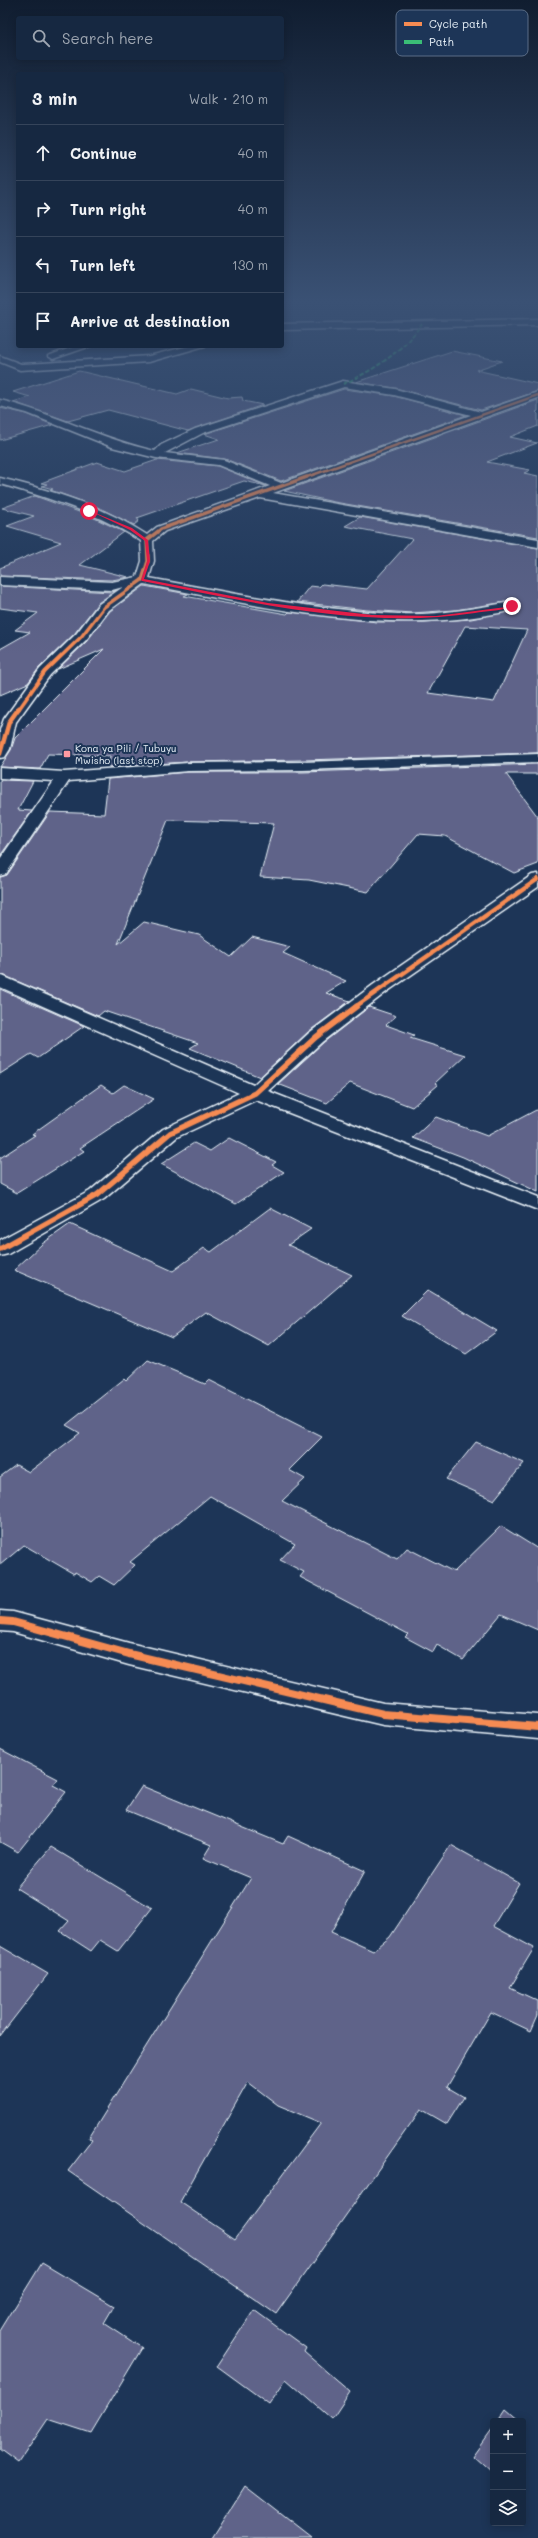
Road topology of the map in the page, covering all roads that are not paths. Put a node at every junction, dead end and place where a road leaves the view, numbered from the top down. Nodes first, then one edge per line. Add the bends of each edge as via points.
1 (47, 417) edge
2 (241, 417) edge
3 (474, 417) edge
4 (156, 454) junction
5 (0, 481) edge
6 (279, 486) junction
7 (258, 494) junction
8 (147, 540) junction
9 (538, 543) edge
10 (142, 580) junction
11 (0, 581) edge
12 (512, 606) dead end
13 (5, 719) edge
14 (0, 754) edge
15 (538, 758) edge
16 (0, 773) edge
17 (64, 777) junction
18 (0, 871) edge
19 (538, 879) edge
20 (0, 980) edge
21 (255, 1093) junction
22 (538, 1204) edge
23 (0, 1249) edge
24 (4, 1625) edge
25 (538, 1727) edge

1 - 4 street via 116,445
2 - 4 street via 199,431
3 - 6 street
4 - 6 street via 220,462
5 - 8 street via 113,521
6 - 7 street
7 - 8 street via 161,529
7 - 9 street
8 - 10 street via 148,561
10 - 11 street via 112,586
10 - 12 street via 268,604 391,618 436,618
10 - 13 street via 104,608 81,637 45,672
13 - 14 street via 3,749
15 - 17 street via 188,767
16 - 17 street
17 - 18 street
19 - 21 street via 391,981 316,1037
20 - 21 street
21 - 22 street
21 - 23 street via 170,1132 96,1195
24 - 25 street via 383,1714

